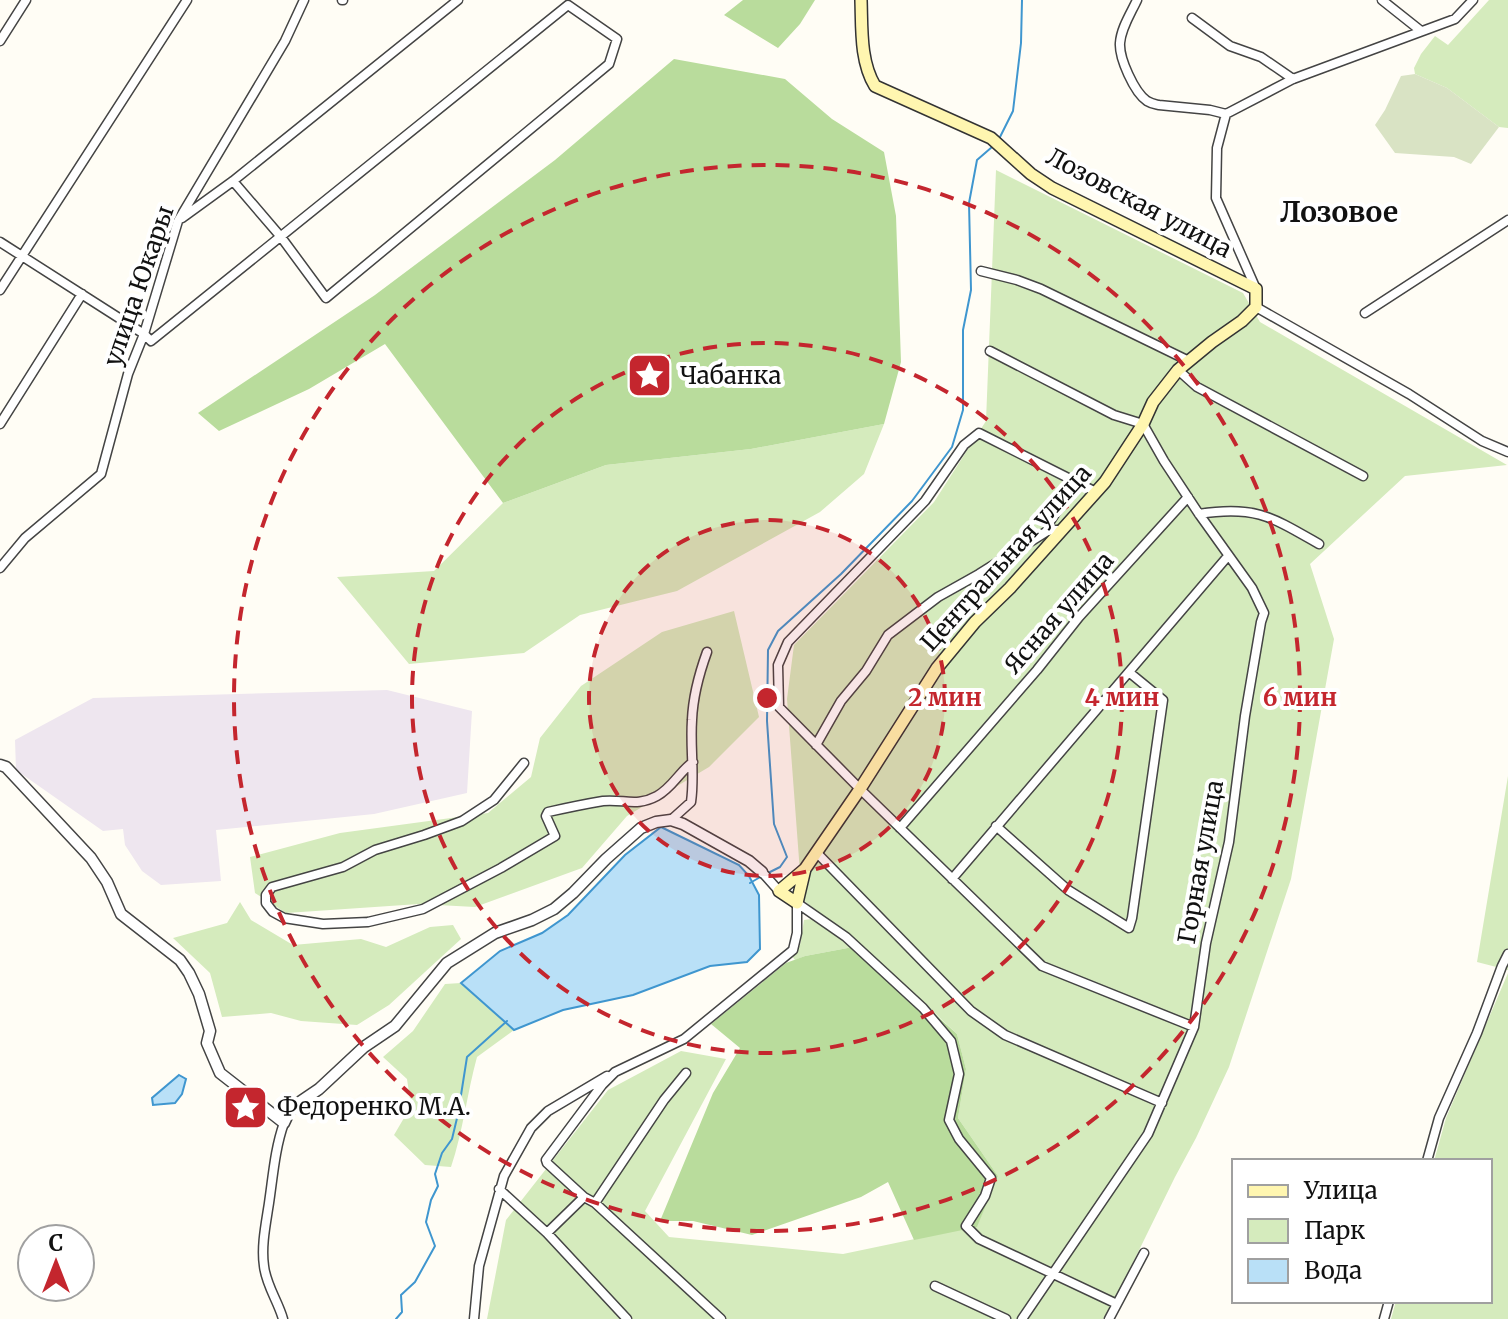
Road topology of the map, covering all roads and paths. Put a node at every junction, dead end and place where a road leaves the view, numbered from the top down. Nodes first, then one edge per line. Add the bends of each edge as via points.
1 (26, 0) edge
2 (187, 0) edge
3 (304, 0) edge
4 (458, 0) edge
5 (861, 0) edge
6 (1137, 0) edge
7 (1382, 0) edge
8 (1473, 0) edge
9 (1192, 18) dead end
10 (1421, 31) junction
11 (0, 41) edge
12 (1293, 79) junction
13 (1226, 114) junction
14 (233, 181) junction
15 (1508, 220) edge
16 (178, 221) junction
17 (281, 237) junction
18 (0, 242) edge
19 (22, 255) junction
20 (981, 271) dead end
21 (1256, 289) junction
22 (0, 290) edge
23 (82, 294) junction
24 (1256, 307) junction
25 (1365, 313) dead end
26 (144, 334) junction
27 (990, 351) dead end
28 (1189, 361) junction
29 (1178, 370) junction
30 (0, 424) edge
31 (1143, 424) junction
32 (1508, 452) edge
33 (1363, 476) dead end
34 (1096, 492) junction
35 (1188, 497) junction
36 (1062, 503) dead end
37 (1199, 514) junction
38 (1049, 530) junction
39 (1062, 530) junction
40 (1319, 544) dead end
41 (1228, 556) junction
42 (0, 568) edge
43 (707, 652) dead end
44 (1130, 673) junction
45 (816, 745) junction
46 (693, 762) junction
47 (524, 763) dead end
48 (2, 768) edge
49 (860, 789) junction
50 (671, 820) junction
51 (996, 826) junction
52 (900, 828) junction
53 (817, 853) junction
54 (805, 869) junction
55 (762, 872) joint
56 (952, 879) junction
57 (779, 891) junction
58 (797, 903) junction
59 (1508, 954) edge
60 (1194, 1027) junction
61 (615, 1072) junction
62 (686, 1073) dead end
63 (1162, 1103) junction
64 (291, 1108) junction
65 (274, 1115) junction
66 (283, 1128) junction
67 (1428, 1159) edge
68 (499, 1189) junction
69 (584, 1197) junction
70 (595, 1203) junction
71 (547, 1233) junction
72 (1144, 1253) dead end
73 (1051, 1274) junction
74 (935, 1286) dead end
75 (1117, 1304) junction
76 (622, 1317) edge
77 (283, 1319) edge
78 (474, 1319) edge
79 (721, 1319) edge
80 (1006, 1319) edge
81 (1022, 1319) edge
82 (1109, 1319) edge

1 - 11 street
2 - 19 street
3 - 16 street, улица Юкары
4 - 14 street
5 - 21 main road, Лозовская улица via 864,54 875,86 991,138 1052,188
6 - 13 street via 1119,44 1123,64 1143,98 1151,104
7 - 10 street
8 - 10 street via 1455,19
9 - 12 street via 1230,46 1261,57
10 - 12 street
12 - 13 street
13 - 21 street via 1217,148 1216,198
14 - 16 street
14 - 17 street
15 - 25 street
16 - 26 street, улица Юкары
17 - 17 street via 568,5 617,39 609,64 326,298
17 - 26 street via 151,341
18 - 19 street
19 - 22 street
19 - 23 street
20 - 28 street via 1041,289
21 - 24 main road
23 - 26 street
23 - 30 street
24 - 28 main road, Центральная улица
24 - 32 street
26 - 42 street, улица Юкары via 101,474 25,538
27 - 31 street via 1114,415
28 - 29 main road, Центральная улица
29 - 31 main road, Центральная улица
29 - 33 street via 1197,387
31 - 34 main road, Центральная улица
31 - 35 street, Горная улица
34 - 39 main road, Центральная улица
34 - 45 street via 979,433 964,445 925,501 788,642 778,665 779,707
35 - 37 street, Горная улица
35 - 52 street, Ясная улица
36 - 38 street
37 - 40 street via 1256,512
37 - 41 street, Горная улица
38 - 39 street
38 - 45 street via 938,597 888,635
39 - 49 main road, Центральная улица via 937,668
41 - 44 street
41 - 60 street, Горная улица via 1264,613
43 - 46 street via 694,694
44 - 51 street
44 - 51 street via 1163,700 1129,928 1068,890
45 - 49 street
46 - 47 street via 668,790 644,802 604,801 548,812 555,836 423,909 368,922 323,924 284,918 266,903 272,887 343,867 375,850 462,821 494,800
46 - 50 street via 691,802
48 - 65 street via 91,858 121,914 180,960 199,994 210,1031 207,1043 220,1073
49 - 52 street
49 - 53 main road, Центральная улица
50 - 55 street
50 - 64 street via 641,828 554,909 495,933 447,963 395,1026
51 - 56 street
52 - 56 street
53 - 54 main road, Центральная улица
53 - 63 street via 971,1011 1005,1035
54 - 57 main road
54 - 58 main road, Центральная улица
55 - 57 street
56 - 60 street via 1042,966
57 - 58 main road
58 - 61 street via 793,950 684,1039
58 - 73 street via 846,937 951,1041 959,1074 949,1120 991,1178 966,1226 979,1239
59 - 67 street via 1439,1118
60 - 63 street, Горная улица
61 - 68 street via 548,1111 531,1128
61 - 69 street via 546,1160
62 - 70 street
63 - 73 street, Горная улица via 1148,1134
64 - 65 street
64 - 66 street
65 - 66 street
66 - 77 street via 263,1265
68 - 71 street
68 - 78 street via 479,1266
69 - 70 street
69 - 71 street
70 - 79 street
71 - 76 street
72 - 75 street
73 - 75 street
73 - 81 street, Горная улица
74 - 80 street
75 - 82 street

